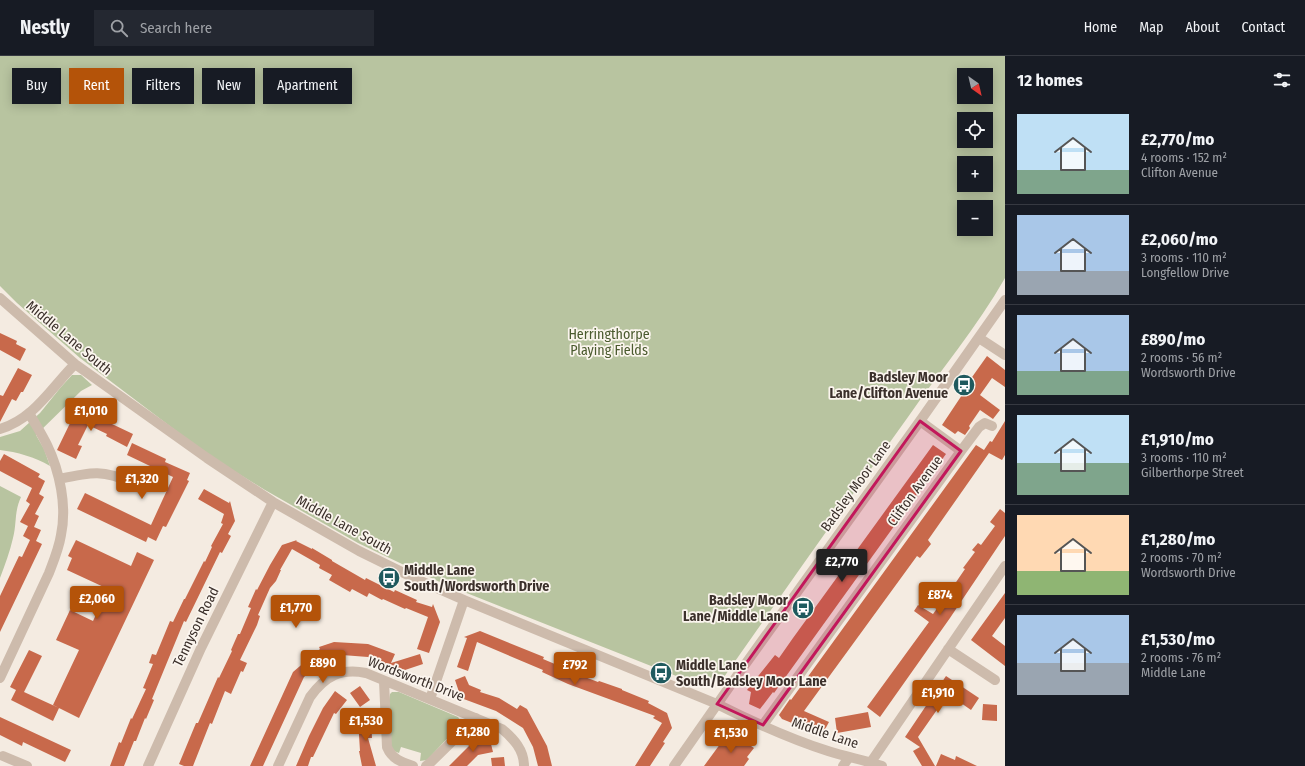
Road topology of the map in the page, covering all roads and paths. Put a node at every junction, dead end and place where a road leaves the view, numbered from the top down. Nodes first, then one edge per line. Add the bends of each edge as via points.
1 (0, 298) edge
2 (1005, 300) edge
3 (980, 338) junction
4 (1005, 355) edge
5 (75, 364) junction
6 (29, 413) junction
7 (920, 421) junction
8 (992, 426) dead end
9 (0, 429) edge
10 (961, 451) junction
11 (59, 479) junction
12 (133, 483) dead end
13 (273, 502) junction
14 (1005, 566) edge
15 (464, 600) junction
16 (948, 649) junction
17 (0, 678) edge
18 (995, 680) dead end
19 (384, 681) junction
20 (430, 699) junction
21 (717, 704) junction
22 (476, 718) junction
23 (764, 725) junction
24 (1, 757) edge
25 (849, 757) junction
26 (870, 762) junction
27 (27, 766) edge
28 (148, 766) edge
29 (278, 766) edge
30 (413, 766) edge
31 (426, 766) edge
32 (524, 766) edge
33 (674, 766) edge
34 (843, 766) edge
35 (882, 766) edge

1 - 5 street, Middle Lane South
2 - 3 street, Badsley Moor Lane
3 - 4 street
3 - 7 street, Badsley Moor Lane
5 - 6 street via 47,397
5 - 13 street, Middle Lane South
6 - 9 street
6 - 11 street via 48,446
7 - 10 street, Clifton Avenue
7 - 21 street, Badsley Moor Lane
8 - 10 street via 985,423 979,426
10 - 23 street, Clifton Avenue
11 - 12 street via 104,473
11 - 17 street via 63,511 62,534 56,555
13 - 15 street, Middle Lane South via 359,551
13 - 28 street, Tennyson Road via 201,648
14 - 16 street
15 - 20 street
15 - 21 street, Middle Lane South
16 - 18 street
16 - 26 street
19 - 20 street, Wordsworth Drive
19 - 29 street, Wordsworth Drive via 355,671 325,680 310,696
19 - 30 street via 387,747 394,758
20 - 22 street, Wordsworth Drive
21 - 23 street, Middle Lane
21 - 33 street, Badsley Moor Lane
22 - 31 street
22 - 32 street, Wordsworth Drive via 502,729 510,736 522,753
23 - 25 street, Middle Lane via 809,745
24 - 27 street
25 - 26 street, Middle Lane
25 - 34 street
26 - 35 street, Middle Lane

